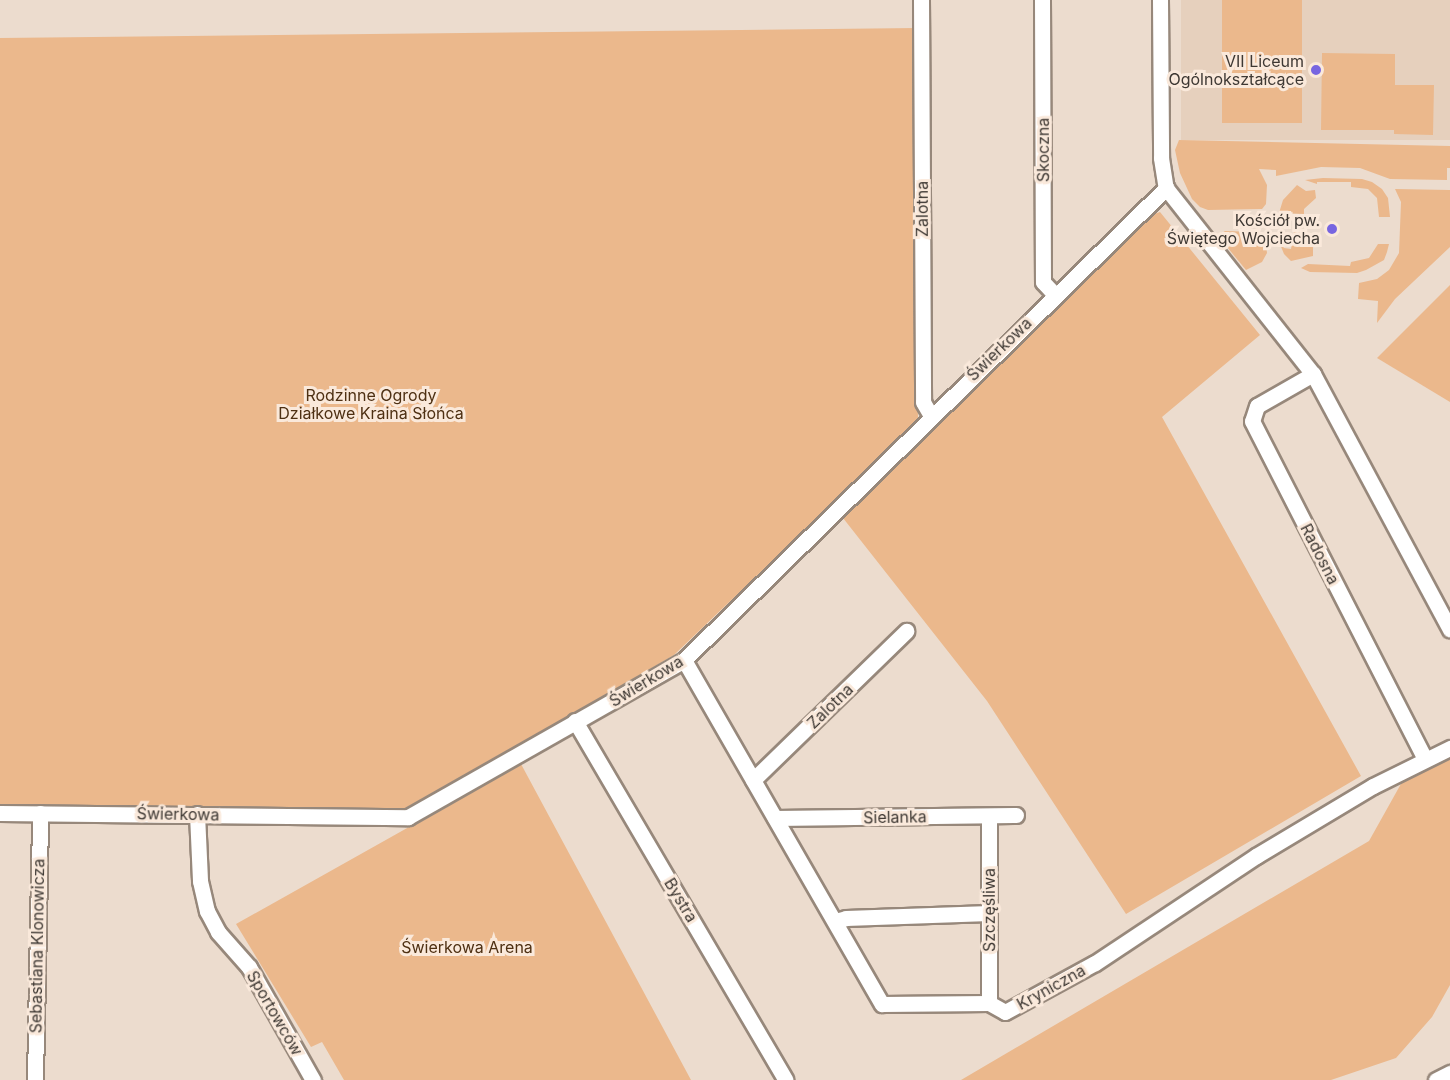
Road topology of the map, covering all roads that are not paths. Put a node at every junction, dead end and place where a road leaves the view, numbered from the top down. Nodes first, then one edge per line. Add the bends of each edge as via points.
1 (921, 0) edge
2 (1042, 0) edge
3 (1160, 0) edge
4 (1166, 188) junction
5 (1054, 296) junction
6 (1313, 374) junction
7 (932, 416) junction
8 (1450, 630) edge
9 (906, 631) dead end
10 (684, 660) junction
11 (575, 721) junction
12 (1450, 748) edge
13 (1425, 759) junction
14 (753, 780) junction
15 (0, 813) edge
16 (40, 813) junction
17 (197, 814) junction
18 (1016, 815) dead end
19 (989, 816) junction
20 (775, 818) junction
21 (989, 913) junction
22 (835, 921) junction
23 (989, 1004) junction
24 (1450, 1073) edge
25 (308, 1079) edge
26 (35, 1080) edge
27 (786, 1080) edge
28 (1436, 1080) edge

1 - 7 street, Zalotna via 923,402
2 - 5 street, Skoczna via 1043,282
3 - 4 street via 1161,158
4 - 5 street, Świerkowa
4 - 6 street
5 - 7 street, Świerkowa
6 - 8 street
6 - 13 street, Radosna via 1257,406 1252,421
7 - 10 street, Świerkowa
9 - 14 street, Zalotna
10 - 11 street, Świerkowa
10 - 14 street, Kryniczna
11 - 17 street, Świerkowa via 408,817
11 - 27 street, Bystra
12 - 13 street, Kryniczna
13 - 23 street, Kryniczna via 1256,856 1095,963 1005,1012
14 - 20 street, Kryniczna
15 - 16 street, Świerkowa
16 - 17 street, Świerkowa
16 - 26 street, Sebastiana Klonowicza
17 - 25 street, Sportowców via 200,881 207,911 218,932 249,967
18 - 19 street, Sielanka
19 - 20 street, Sielanka
19 - 21 street, Szczęśliwa
20 - 22 street, Kryniczna
21 - 22 street
21 - 23 street, Szczęśliwa
22 - 23 street, Kryniczna via 882,1004
24 - 28 street

